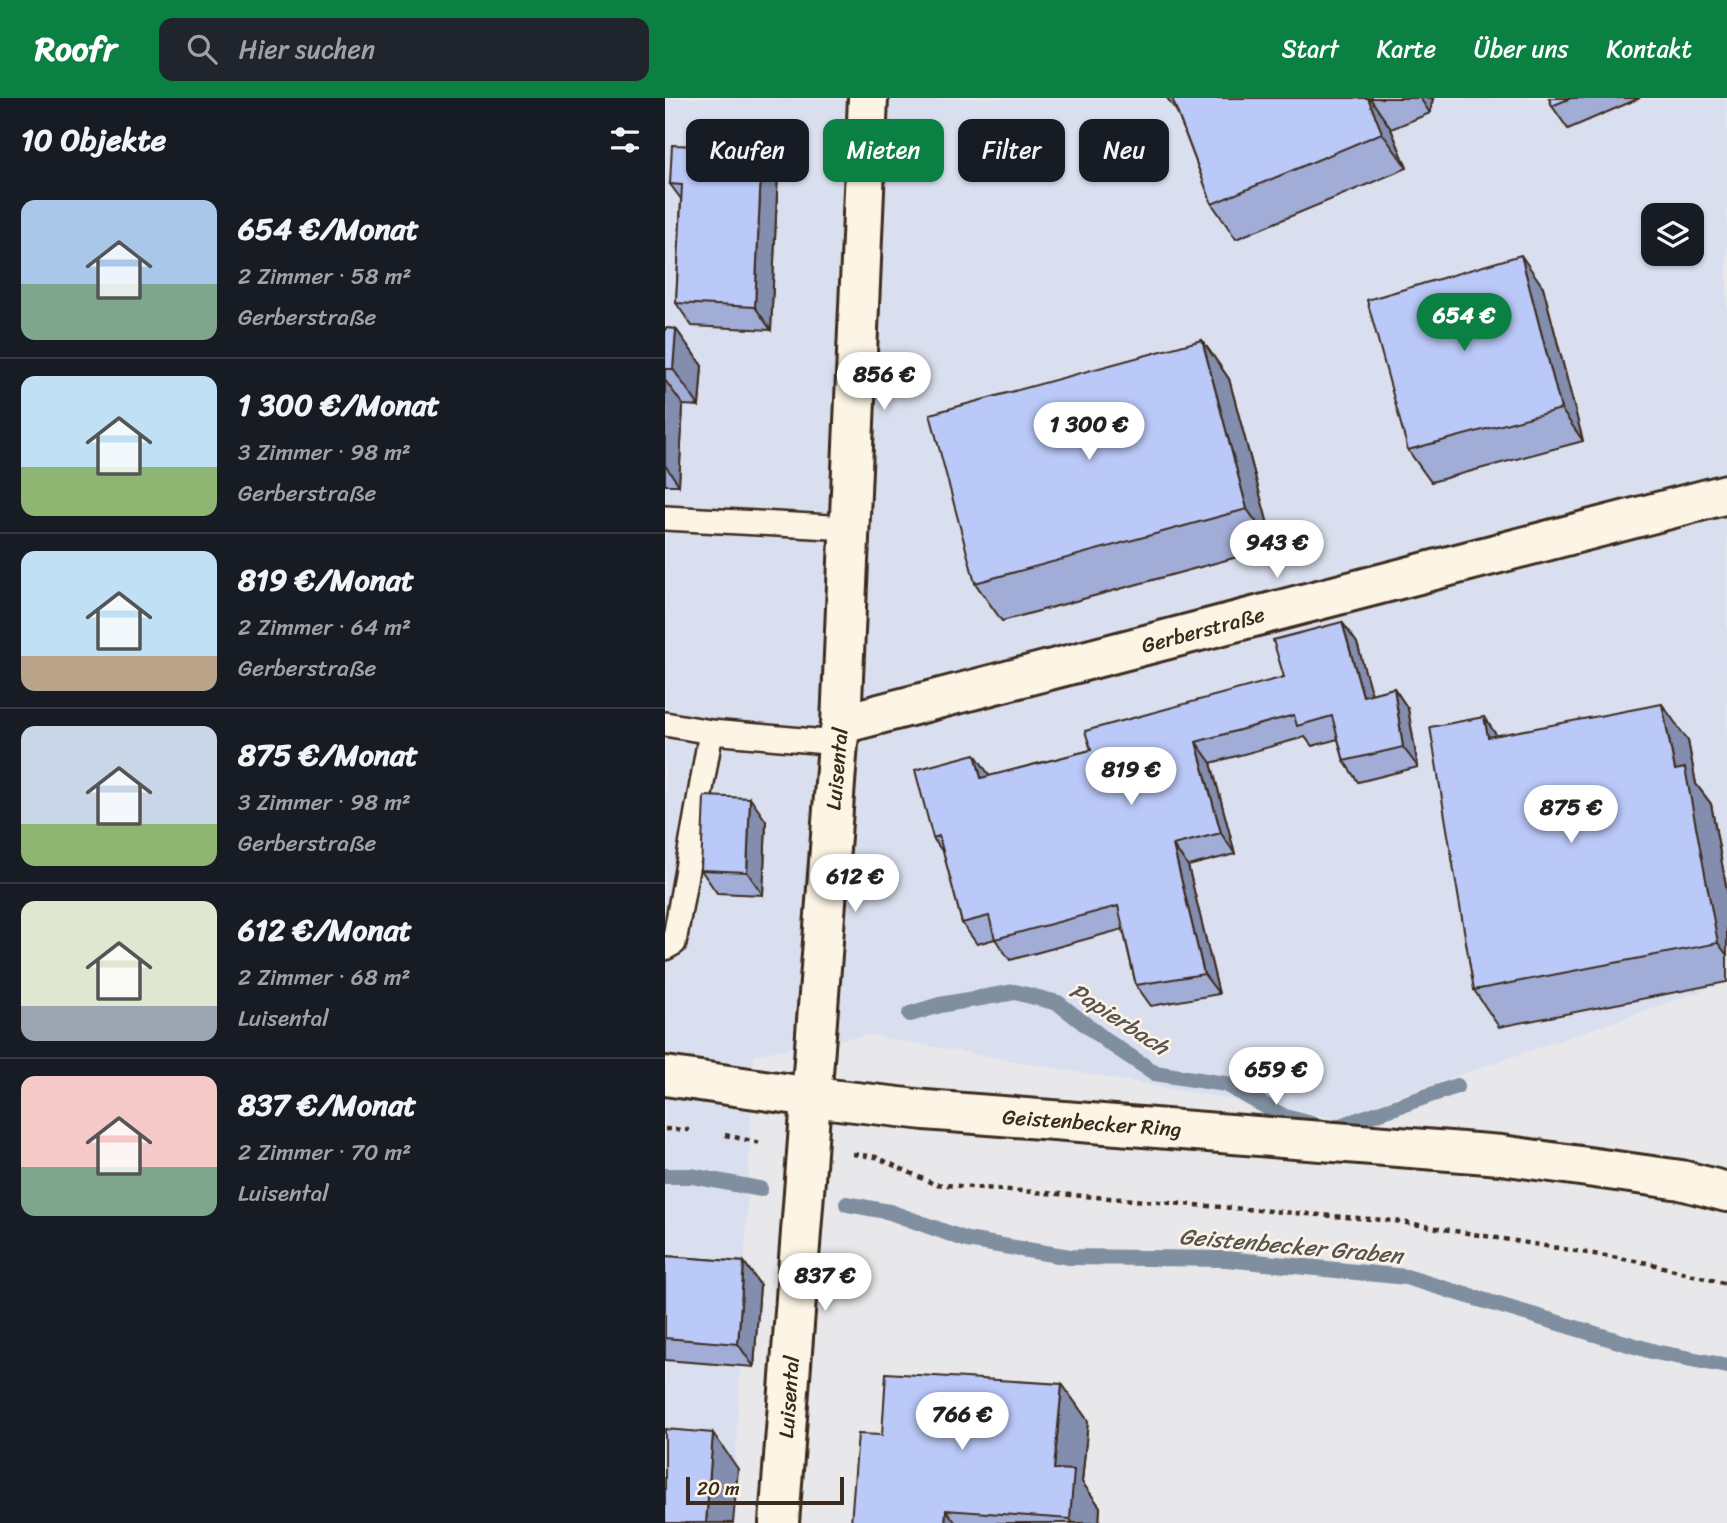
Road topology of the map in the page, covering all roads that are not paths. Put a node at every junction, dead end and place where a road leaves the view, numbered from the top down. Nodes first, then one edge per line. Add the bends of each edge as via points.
1 (868, 98) edge
2 (1727, 494) edge
3 (665, 518) edge
4 (849, 528) junction
5 (665, 724) edge
6 (711, 732) junction
7 (840, 733) junction
8 (665, 948) edge
9 (665, 1076) edge
10 (812, 1097) junction
11 (1727, 1192) edge
12 (779, 1523) edge

1 - 4 street, Luisental
2 - 7 street, Gerberstraße
3 - 4 lane
4 - 7 street, Luisental
5 - 6 lane
6 - 7 lane
6 - 8 lane via 674,943
7 - 10 street, Luisental
9 - 10 street, Geistenbecker Ring
10 - 11 street, Geistenbecker Ring via 1501,1155 1681,1180
10 - 12 street, Luisental

